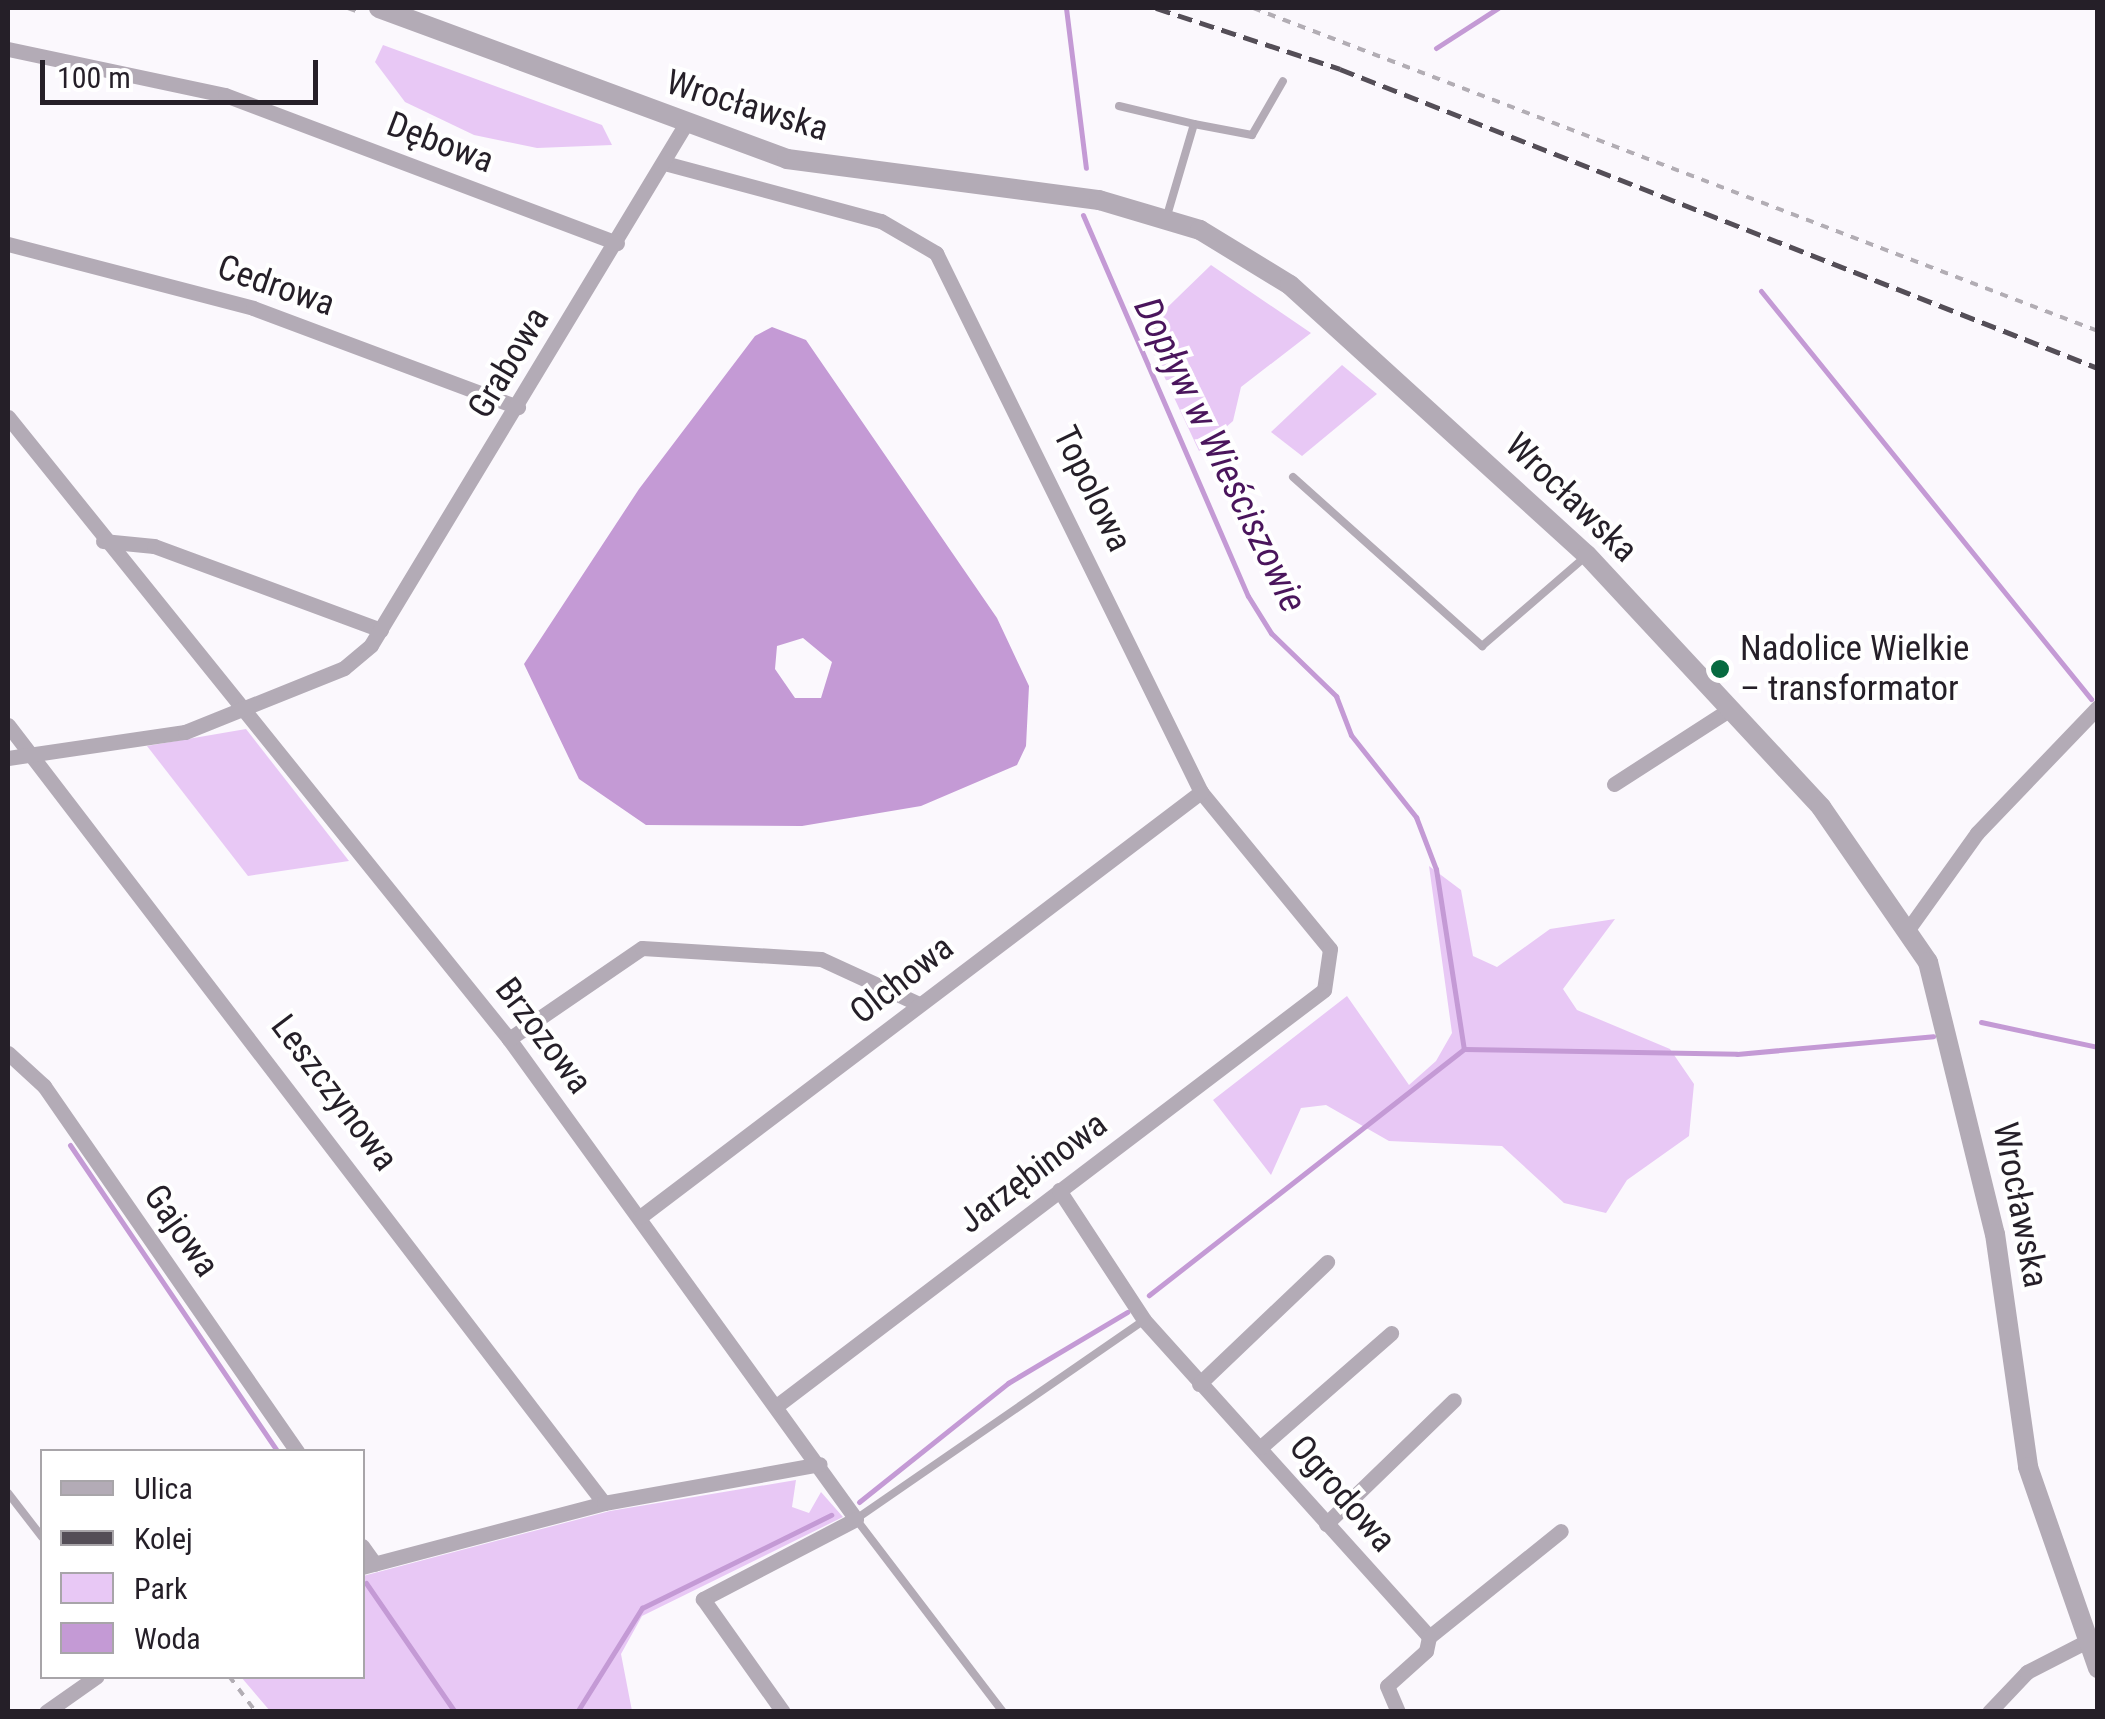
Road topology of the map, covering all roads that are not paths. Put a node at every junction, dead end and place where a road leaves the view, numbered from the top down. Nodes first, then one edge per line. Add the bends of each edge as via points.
1 (379, 8) edge
2 (8, 49) edge
3 (1282, 81) dead end
4 (1119, 106) dead end
5 (1194, 124) junction
6 (685, 125) junction
7 (668, 164) junction
8 (1166, 219) junction
9 (617, 243) junction
10 (8, 244) edge
11 (518, 407) junction
12 (8, 418) edge
13 (1292, 477) dead end
14 (103, 541) junction
15 (1588, 555) junction
16 (381, 630) junction
17 (2098, 707) edge
18 (1732, 708) junction
19 (249, 712) junction
20 (8, 725) edge
21 (31, 754) junction
22 (8, 758) edge
23 (1614, 784) dead end
24 (1201, 792) junction
25 (1909, 928) junction
26 (1324, 990) joint
27 (919, 1004) junction
28 (509, 1039) junction
29 (9, 1058) edge
30 (1060, 1190) junction
31 (640, 1217) junction
32 (1326, 1262) dead end
33 (1144, 1320) junction
34 (1391, 1332) dead end
35 (1200, 1384) junction
36 (1454, 1400) dead end
37 (779, 1404) junction
38 (1261, 1447) junction
39 (295, 1449) edge
40 (820, 1464) junction
41 (8, 1493) edge
42 (604, 1503) junction
43 (856, 1520) junction
44 (1326, 1524) junction
45 (1562, 1531) dead end
46 (40, 1534) edge
47 (369, 1566) edge
48 (1429, 1636) junction
49 (2087, 1641) junction
50 (2098, 1668) edge
51 (93, 1679) edge
52 (46, 1712) edge
53 (782, 1712) edge
54 (1003, 1712) edge
55 (1398, 1712) edge
56 (1990, 1712) edge

1 - 6 street, Wrocławska
2 - 9 street, Dębowa via 226,95
3 - 5 lane via 1252,136
4 - 5 lane
5 - 8 lane
6 - 7 street, Grabowa
6 - 8 street, Wrocławska via 786,159 1099,200
7 - 9 street, Grabowa
7 - 24 street, Topolowa via 881,221 936,254
8 - 15 street, Wrocławska via 1290,285
9 - 11 street, Grabowa
10 - 11 street, Cedrowa via 252,308
11 - 16 street, Grabowa
12 - 14 street, Brzozowa
13 - 15 lane via 1482,646
14 - 16 street via 154,546
14 - 19 street, Brzozowa
15 - 18 street, Wrocławska
16 - 19 street, Grabowa via 344,668
17 - 25 street via 1977,833
18 - 23 street
18 - 25 street, Wrocławska via 1821,806
19 - 21 street, Grabowa via 185,732
19 - 28 street, Brzozowa
20 - 21 street, Leszczynowa
21 - 22 street, Grabowa
21 - 42 street, Leszczynowa
24 - 26 street, Topolowa via 1330,949
24 - 27 street, Olchowa
25 - 49 street, Wrocławska via 1955,1050 1995,1234 2028,1467
26 - 30 street, Jarzębinowa
27 - 28 street via 822,958 642,948
27 - 31 street, Olchowa
28 - 31 street, Brzozowa
29 - 39 street, Gajowa via 44,1086
30 - 33 street, Ogrodowa
30 - 37 street, Jarzębinowa
31 - 37 street, Brzozowa
32 - 35 street
33 - 35 street, Ogrodowa
33 - 43 lane
34 - 38 street
35 - 38 street, Ogrodowa
36 - 44 street
37 - 40 street, Brzozowa
38 - 44 street, Ogrodowa
40 - 42 street
40 - 43 street, Brzozowa
41 - 46 lane
42 - 47 street
43 - 53 street via 703,1600
43 - 54 lane, Brzozowa
44 - 48 street, Ogrodowa
45 - 48 street
48 - 55 street via 1426,1652 1387,1686
49 - 50 street, Wrocławska
49 - 56 street via 2027,1672
51 - 52 street

